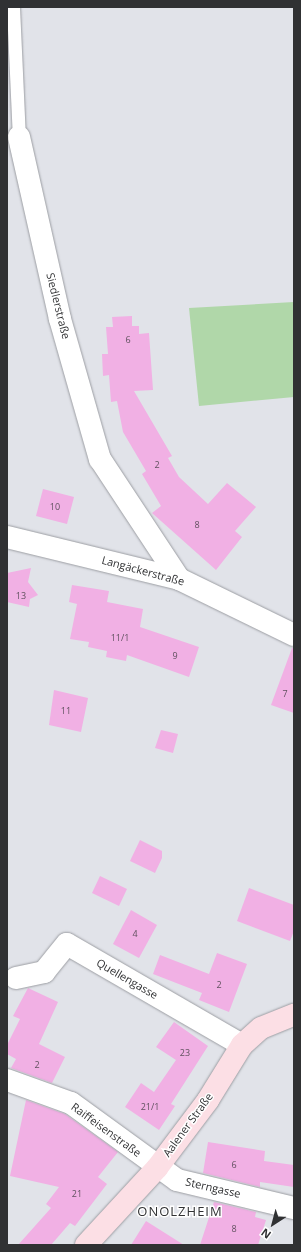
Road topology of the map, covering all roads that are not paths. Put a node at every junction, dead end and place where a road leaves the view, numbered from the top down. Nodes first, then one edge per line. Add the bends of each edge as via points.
1 (13, 7) edge
2 (20, 136) joint
3 (7, 537) edge
4 (179, 579) junction
5 (294, 635) edge
6 (16, 978) dead end
7 (294, 1015) edge
8 (242, 1045) junction
9 (7, 1080) edge
10 (157, 1168) junction
11 (294, 1208) edge
12 (86, 1245) edge

1 - 2 lane, Siedlerstraße
2 - 4 street, Siedlerstraße via 60,319 100,459
3 - 4 street, Langäckerstraße
4 - 5 street, Langäckerstraße
6 - 8 street, Quellengasse via 44,972 67,944
7 - 8 street, Aalener Straße via 261,1028
8 - 10 street, Aalener Straße via 208,1100
9 - 10 street, Raiffeisenstraße via 71,1103
10 - 11 street, Sterngasse via 177,1180
10 - 12 street, Aalener Straße

